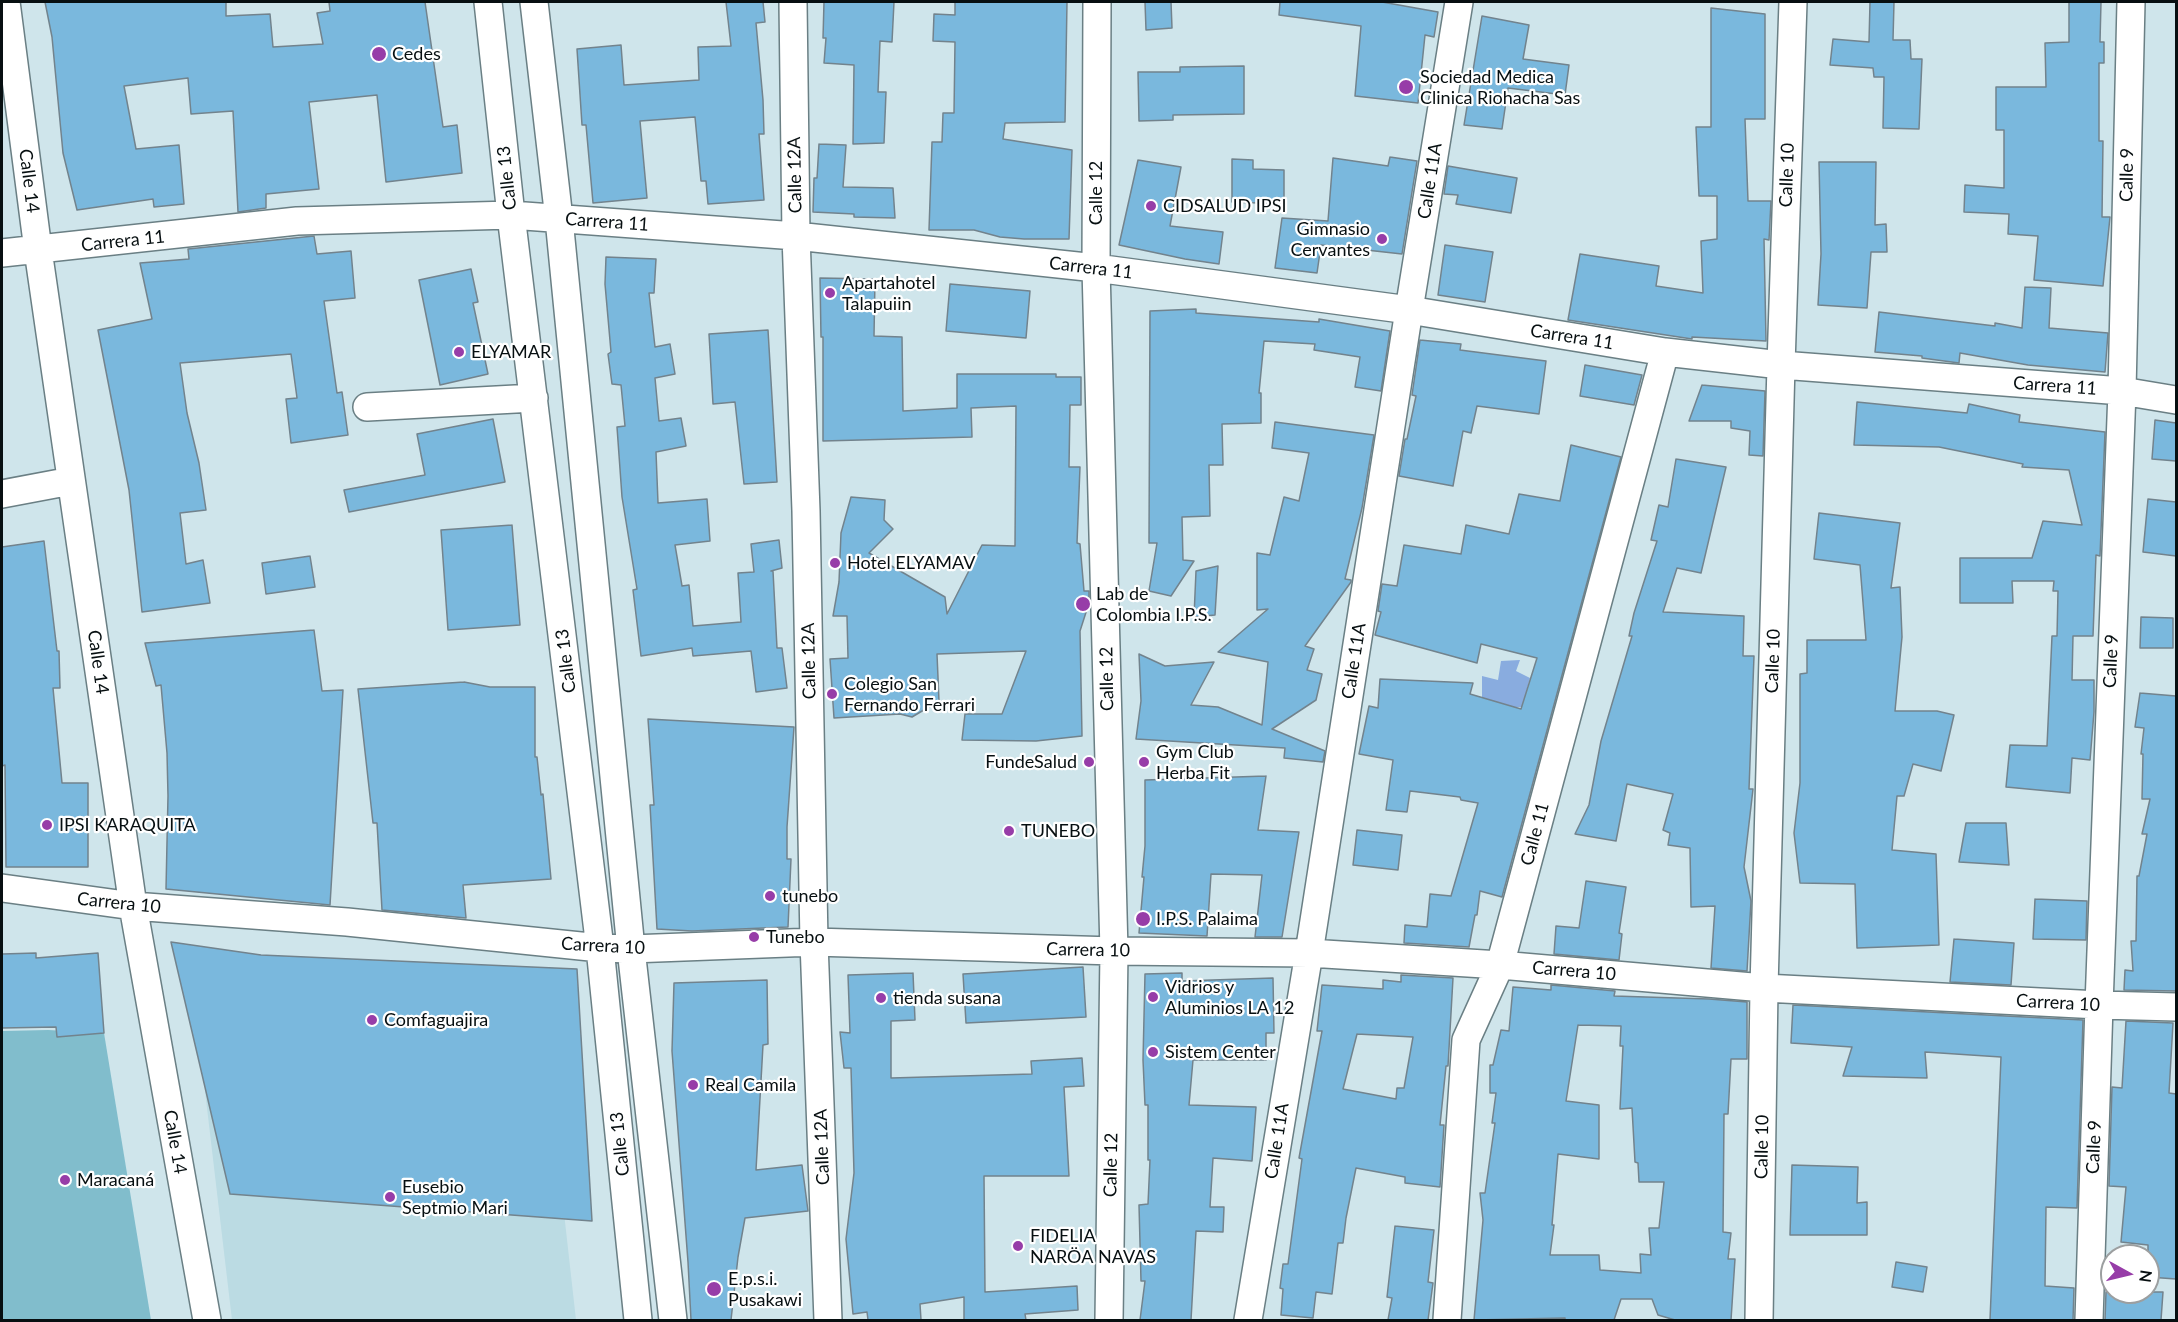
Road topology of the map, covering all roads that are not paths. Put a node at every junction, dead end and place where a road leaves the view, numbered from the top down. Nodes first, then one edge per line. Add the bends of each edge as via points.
1 (6, 2) edge
2 (488, 2) edge
3 (534, 2) edge
4 (793, 2) edge
5 (1096, 2) edge
6 (1459, 2) edge
7 (1793, 2) edge
8 (2130, 2) edge
9 (511, 215) junction
10 (559, 219) junction
11 (796, 236) junction
12 (38, 250) junction
13 (2, 253) edge
14 (1096, 268) junction
15 (1409, 310) junction
16 (1665, 352) junction
17 (1781, 365) junction
18 (2122, 391) junction
19 (534, 398) junction
20 (2176, 400) edge
21 (367, 408) dead end
22 (71, 481) junction
23 (2, 494) edge
24 (2, 888) edge
25 (133, 906) junction
26 (814, 942) junction
27 (600, 948) junction
28 (631, 949) junction
29 (1114, 951) junction
30 (1309, 953) junction
31 (1500, 965) junction
32 (1764, 988) junction
33 (2099, 1005) junction
34 (2176, 1007) edge
35 (207, 1320) edge
36 (638, 1320) edge
37 (673, 1320) edge
38 (828, 1320) edge
39 (1109, 1320) edge
40 (1248, 1320) edge
41 (1447, 1320) edge
42 (1759, 1320) edge
43 (2089, 1320) edge

1 - 12 street, Calle 14
2 - 9 street, Calle 13
3 - 10 street, Calle 13
4 - 11 street, Calle 12A
5 - 14 street, Calle 12
6 - 15 street, Calle 11A
7 - 17 street, Calle 10
8 - 18 street, Calle 9
9 - 10 street, Carrera 11
9 - 12 street, Carrera 11 via 297,221
9 - 19 street, Calle 13
10 - 11 street, Carrera 11
10 - 28 street, Calle 13
11 - 14 street, Carrera 11
11 - 26 street, Calle 12A
12 - 13 street, Carrera 11
12 - 22 street, Calle 14
14 - 15 street, Carrera 11
14 - 29 street, Calle 12
15 - 16 street, Carrera 11
15 - 30 street, Calle 11A
16 - 17 street, Carrera 11
16 - 31 street, Calle 11
17 - 18 street, Carrera 11
17 - 32 street, Calle 10
18 - 20 street, Carrera 11
18 - 33 street, Calle 9
19 - 21 street
19 - 27 street, Calle 13
22 - 23 street
22 - 25 street, Calle 14
24 - 25 street, Carrera 10
25 - 27 street, Carrera 10 via 347,922
25 - 35 street, Calle 14
26 - 28 street, Carrera 10
26 - 29 street, Carrera 10
26 - 38 street, Calle 12A
27 - 28 street, Carrera 10
27 - 36 street, Calle 13
28 - 37 street, Calle 13
29 - 30 street, Carrera 10
29 - 39 street, Calle 12
30 - 31 street, Carrera 10
30 - 40 street, Calle 11A
31 - 32 street, Carrera 10
31 - 41 street, Calle 11 via 1466,1040
32 - 33 street, Carrera 10
32 - 42 street, Calle 10
33 - 34 street, Carrera 10
33 - 43 street, Calle 9

